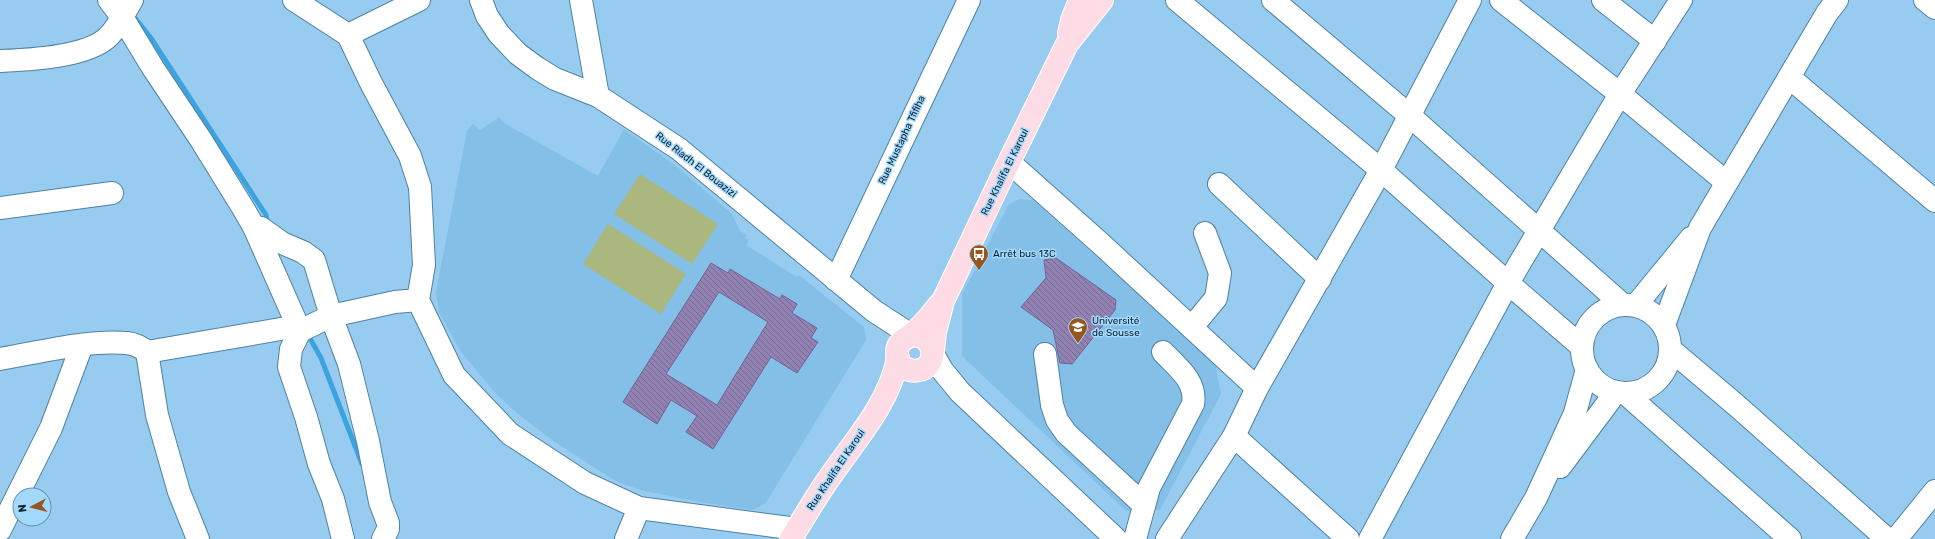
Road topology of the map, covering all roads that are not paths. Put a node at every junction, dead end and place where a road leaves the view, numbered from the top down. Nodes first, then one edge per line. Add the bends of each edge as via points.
1 (294, 0) edge
2 (420, 0) edge
3 (481, 0) edge
4 (581, 0) edge
5 (968, 0) edge
6 (1080, 0) edge
7 (1102, 0) edge
8 (1177, 0) edge
9 (1272, 0) edge
10 (1470, 0) edge
11 (1501, 0) edge
12 (1603, 0) edge
13 (1681, 0) edge
14 (1925, 0) edge
15 (1832, 4) edge
16 (121, 6) edge
17 (1935, 8) edge
18 (348, 35) junction
19 (1655, 41) junction
20 (1067, 44) junction
21 (0, 60) edge
22 (1790, 78) junction
23 (1620, 94) junction
24 (598, 96) junction
25 (1410, 116) junction
26 (1010, 162) junction
27 (1381, 170) junction
28 (1726, 182) junction
29 (1219, 184) dead end
30 (112, 193) dead end
31 (1935, 201) edge
32 (0, 208) edge
33 (254, 227) junction
34 (1700, 228) junction
35 (1539, 230) junction
36 (1205, 233) dead end
37 (1320, 279) junction
38 (836, 280) junction
39 (1508, 283) junction
40 (418, 300) junction
41 (943, 301) junction
42 (1630, 305) junction
43 (874, 311) junction
44 (331, 316) junction
45 (1664, 325) junction
46 (1192, 327) junction
47 (299, 329) junction
48 (911, 335) junction
49 (82, 345) junction
50 (1582, 347) junction
51 (1670, 350) junction
52 (146, 352) junction
53 (1163, 352) dead end
54 (1045, 354) dead end
55 (897, 355) junction
56 (929, 358) junction
57 (0, 359) edge
58 (1587, 369) junction
59 (1257, 388) junction
60 (1620, 392) junction
61 (882, 402) junction
62 (1234, 436) junction
63 (1935, 491) edge
64 (1536, 498) junction
65 (1144, 505) junction
66 (639, 508) junction
67 (0, 530) edge
68 (794, 534) edge
69 (198, 539) edge
70 (343, 539) edge
71 (383, 539) edge
72 (626, 539) edge
73 (1116, 539) edge
74 (1135, 539) edge
75 (1167, 539) edge
76 (1348, 539) edge
77 (1370, 539) edge
78 (1512, 539) edge
79 (1790, 539) edge
80 (1887, 539) edge
81 (1896, 539) edge

1 - 18 street
2 - 18 street
3 - 24 street, Rue Riadh El Bouazizi via 487,16 499,34 518,54 555,78
4 - 24 street
5 - 38 street, Rue Mustapha Tfifiha
6 - 20 main road, Rue Khalifa El Karoui via 1072,20
7 - 20 main road, Rue Khalifa El Karoui
8 - 27 street
9 - 25 street
10 - 25 street
11 - 23 street
12 - 19 street
13 - 19 street
14 - 17 street
15 - 22 street
16 - 21 street via 109,36 93,47 31,60
16 - 33 street via 153,68
18 - 40 street via 410,156 420,187 424,265
19 - 23 street
20 - 26 main road, Rue Khalifa El Karoui
22 - 28 street
22 - 31 street
23 - 28 street
23 - 35 street
24 - 38 street, Rue Riadh El Bouazizi via 678,149
25 - 27 street
25 - 35 street
26 - 41 main road, Rue Khalifa El Karoui
26 - 46 street
27 - 37 street
27 - 39 street
28 - 34 street
29 - 37 street
30 - 32 street
33 - 44 street via 261,228 314,260
33 - 47 street
34 - 42 street
34 - 45 street
35 - 39 street
35 - 42 street
36 - 46 street via 1220,273 1216,298
37 - 59 street
38 - 43 street, Rue Riadh El Bouazizi
39 - 50 street
39 - 77 street
40 - 44 street via 395,302
40 - 66 street via 454,376 510,434 585,483
41 - 48 main road, Rue Khalifa El Karoui
41 - 56 main road, Rue Khalifa El Karoui
42 - 45 street via 1652,312
42 - 50 street via 1605,310 1587,329
43 - 48 street, Rue Riadh El Bouazizi
43 - 55 street, Rue Riadh El Bouazizi via 888,330
44 - 47 street
44 - 71 street via 349,364 380,502 388,524
45 - 51 street via 1670,341
46 - 59 street
47 - 52 street
47 - 70 street via 291,349 289,367 319,464 333,499
48 - 55 main road via 901,341
48 - 56 main road via 928,340
49 - 52 street via 128,343 141,347
49 - 57 street
49 - 67 street via 51,428
50 - 58 street
51 - 60 street via 1667,367 1657,381 1642,390
51 - 80 street
52 - 69 street via 157,415 179,492
53 - 65 street via 1191,382 1195,395 1193,404 1148,488
54 - 65 street via 1052,405 1057,420 1066,433
55 - 56 main road via 900,364 910,371
55 - 61 main road, Rue Khalifa El Karoui via 894,374
56 - 61 main road, Rue Khalifa El Karoui
56 - 73 street via 960,392
58 - 60 street via 1599,384
58 - 64 street via 1575,413
59 - 62 street
60 - 64 street
60 - 79 street
61 - 68 main road, Rue Khalifa El Karoui
62 - 75 street
62 - 76 street
63 - 81 street
64 - 78 street
65 - 74 street
66 - 68 street
66 - 72 street

